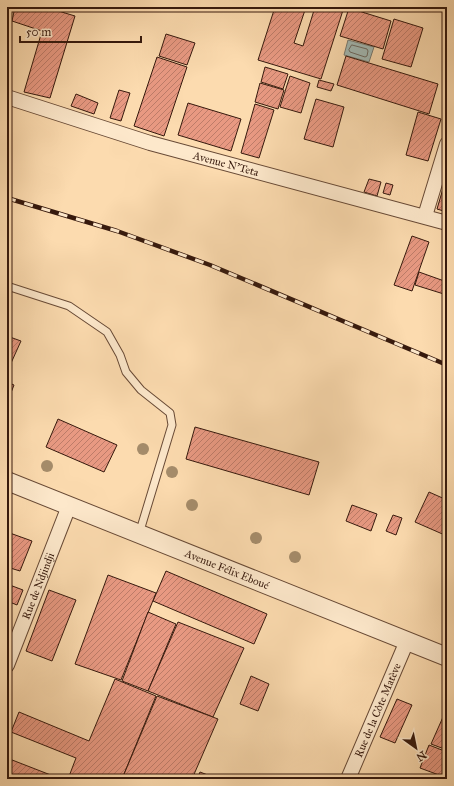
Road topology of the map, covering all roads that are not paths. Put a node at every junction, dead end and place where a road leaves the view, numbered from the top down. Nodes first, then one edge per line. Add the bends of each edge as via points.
1 (7, 97) edge
2 (447, 144) edge
3 (425, 216) junction
4 (447, 223) edge
5 (7, 286) edge
6 (7, 481) edge
7 (69, 506) junction
8 (139, 534) junction
9 (408, 641) junction
10 (447, 657) edge
11 (7, 665) edge
12 (348, 779) edge

1 - 3 street, Avenue N'Teta via 150,143
2 - 3 street
3 - 4 street, Avenue N'Teta
5 - 8 lane via 69,306 107,332 126,372 141,390 170,413 172,425
6 - 7 street, Avenue Félix Eboué
7 - 8 street, Avenue Félix Eboué
7 - 11 street, Rue de Ndjindji
8 - 9 street, Avenue Félix Eboué
9 - 10 street, Avenue Félix Eboué
9 - 12 street, Rue de la Côte Matève

